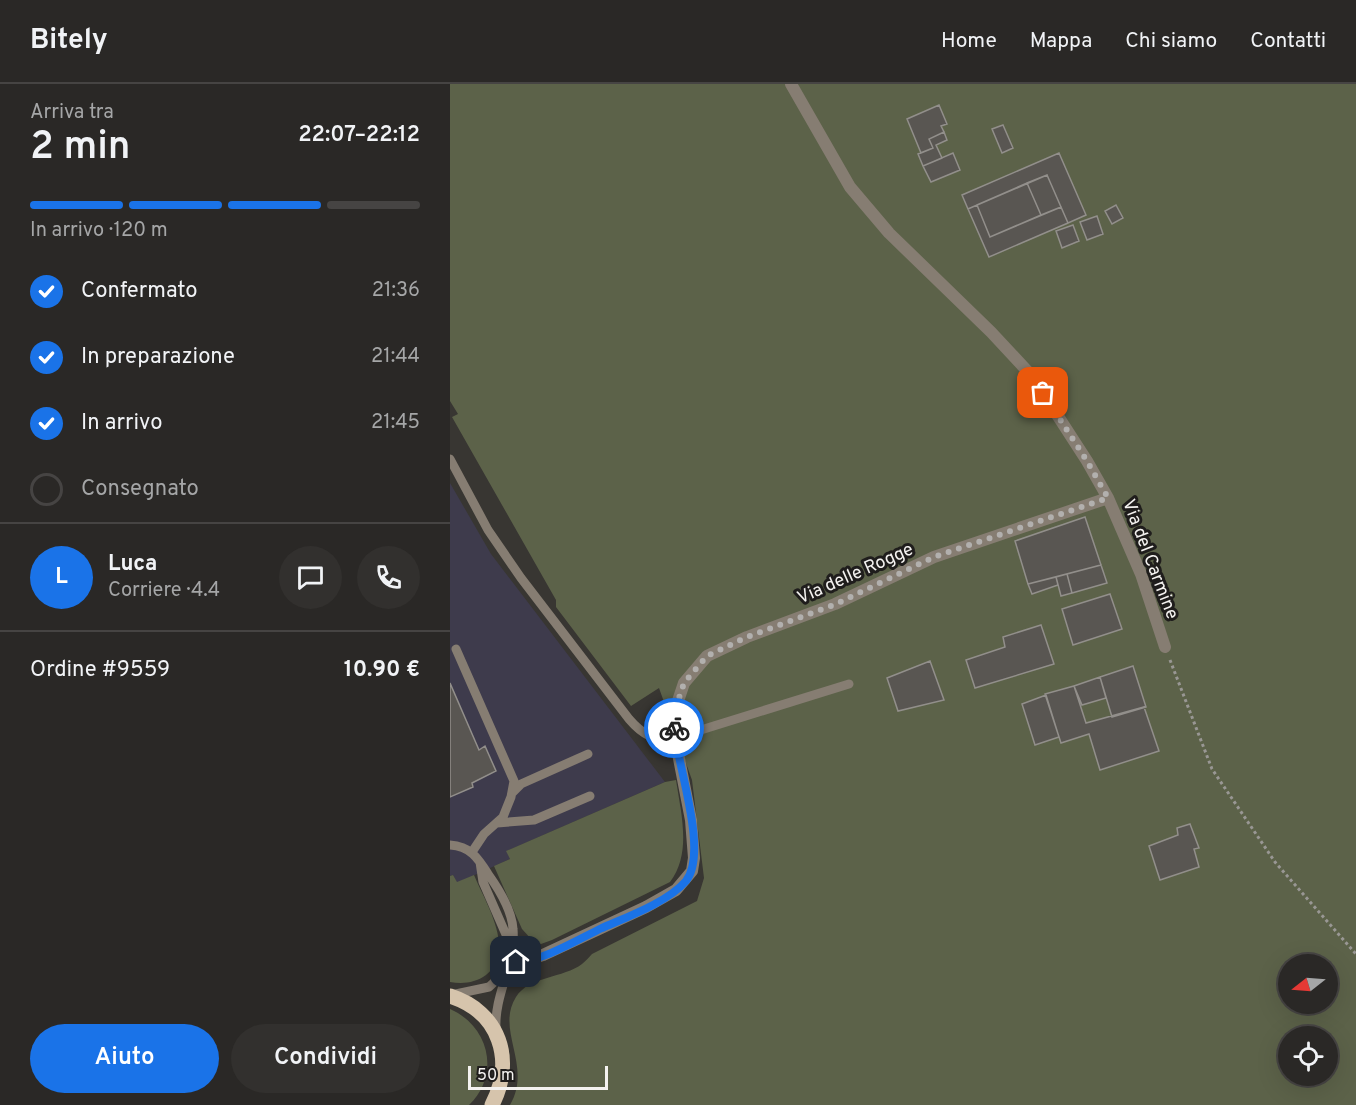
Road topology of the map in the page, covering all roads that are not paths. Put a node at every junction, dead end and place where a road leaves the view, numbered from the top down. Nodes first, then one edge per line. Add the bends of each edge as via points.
1 (791, 84) edge
2 (450, 459) edge
3 (1108, 498) junction
4 (1165, 647) road end
5 (456, 649) dead end
6 (849, 684) dead end
7 (675, 738) junction
8 (588, 754) dead end
9 (512, 793) junction
10 (590, 796) dead end
11 (496, 823) junction
12 (450, 844) edge
13 (472, 852) junction
14 (509, 959) junction
15 (450, 996) edge
16 (497, 1035) junction
17 (492, 1105) edge

1 - 3 street, Via del Carmine via 850,187 889,233 1032,376
2 - 7 lane via 488,530 628,719 651,737
3 - 4 street, Via del Carmine via 1141,574
3 - 7 street, Via delle Rogge via 934,557 836,604 707,656 684,683 673,716
5 - 9 lane via 513,777
6 - 7 lane
7 - 14 street, Via delle Rogge via 694,843 694,866 686,880 646,908 548,953 520,962
8 - 9 lane via 521,784
9 - 11 lane
10 - 11 lane via 534,820
11 - 13 lane
12 - 13 lane
13 - 14 lane via 493,880 512,921
14 - 15 lane via 489,987
14 - 16 lane via 496,1005
15 - 16 main road via 473,1006
16 - 17 main road via 504,1072

